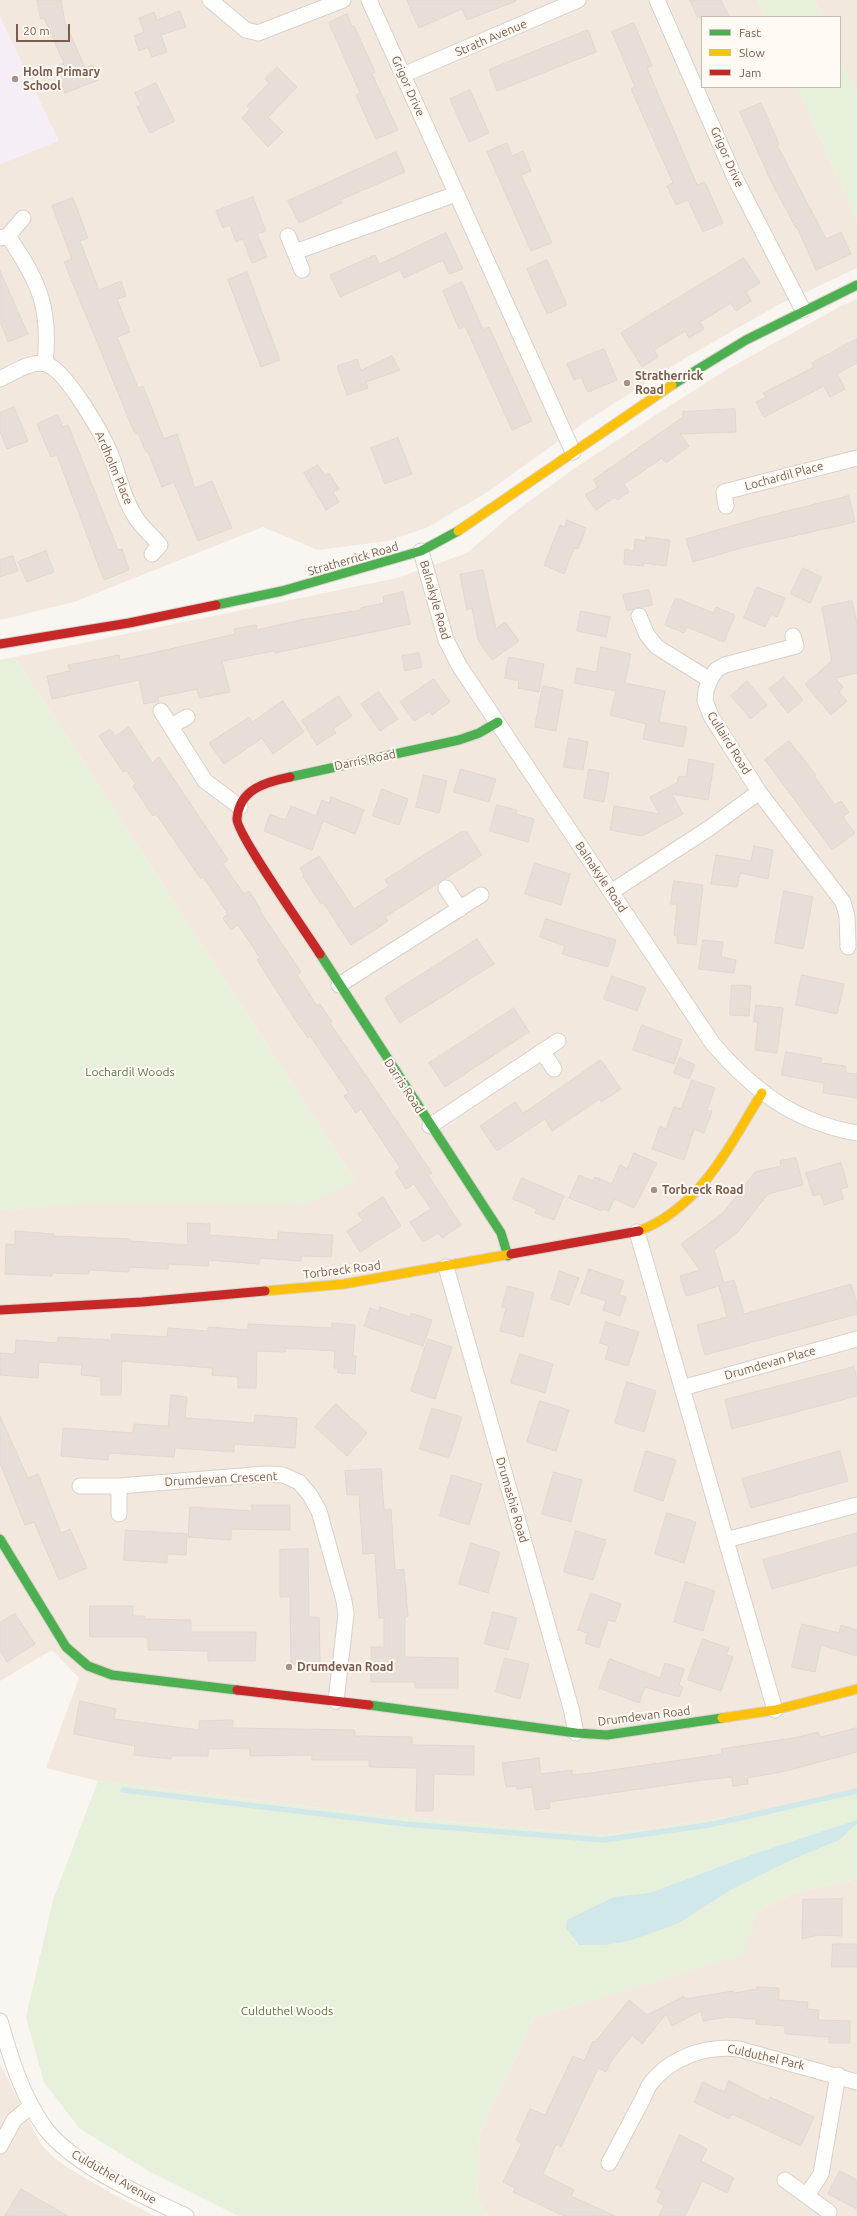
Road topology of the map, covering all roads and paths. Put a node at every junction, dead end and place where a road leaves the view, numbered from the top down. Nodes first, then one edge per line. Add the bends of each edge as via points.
1 (210, 0) edge
2 (343, 0) edge
3 (369, 0) edge
4 (578, 0) edge
5 (657, 0) edge
6 (403, 75) junction
7 (456, 194) junction
8 (23, 218) dead end
9 (288, 236) dead end
10 (4, 237) edge
11 (295, 252) junction
12 (302, 270) dead end
13 (857, 285) edge
14 (803, 310) junction
15 (45, 364) junction
16 (0, 379) edge
17 (573, 452) junction
18 (857, 458) edge
19 (726, 506) dead end
20 (421, 551) junction
21 (152, 554) dead end
22 (640, 615) dead end
23 (793, 636) dead end
24 (0, 644) edge
25 (710, 680) junction
26 (161, 711) dead end
27 (187, 717) dead end
28 (498, 722) junction
29 (171, 726) junction
30 (759, 792) junction
31 (240, 807) junction
32 (446, 888) dead end
33 (611, 892) junction
34 (481, 895) dead end
35 (460, 909) junction
36 (848, 947) dead end
37 (339, 986) junction
38 (558, 1040) dead end
39 (542, 1051) junction
40 (554, 1069) dead end
41 (762, 1093) junction
42 (430, 1126) junction
43 (857, 1133) edge
44 (637, 1232) junction
45 (508, 1256) junction
46 (446, 1267) junction
47 (0, 1310) edge
48 (857, 1339) edge
49 (682, 1388) junction
50 (80, 1486) dead end
51 (119, 1486) junction
52 (857, 1505) edge
53 (119, 1514) dead end
54 (0, 1539) edge
55 (726, 1540) junction
56 (857, 1689) edge
57 (336, 1702) junction
58 (775, 1710) junction
59 (576, 1733) junction
60 (0, 2022) edge
61 (838, 2075) junction
62 (857, 2082) edge
63 (31, 2106) junction
64 (0, 2146) edge
65 (609, 2163) dead end
66 (785, 2180) dead end
67 (807, 2195) junction
68 (829, 2212) dead end
69 (186, 2216) edge

1 - 2 street via 246,30 258,33
3 - 6 street, Grigor Drive
4 - 6 street, Strath Avenue
5 - 14 street, Grigor Drive via 736,178
6 - 7 street, Grigor Drive
7 - 11 street
7 - 17 street, Grigor Drive
8 - 10 street
9 - 11 street
10 - 15 street via 30,268 44,302 48,339
11 - 12 street
13 - 14 street, Stratherrick Road
14 - 17 street, Stratherrick Road via 746,340 652,397
15 - 16 street via 29,366
15 - 21 street, Ardholm Place via 59,372 94,422 111,455 123,493 136,519 160,545
17 - 20 street, Stratherrick Road via 454,534
18 - 19 street, Lochardil Place via 724,492
20 - 24 street, Stratherrick Road via 282,591 129,623
20 - 28 street, Balnakyle Road via 446,640 460,666
22 - 25 street via 647,636 657,647
23 - 25 street via 796,646 736,660 716,670
25 - 30 street, Cullaird Road via 705,702 711,716
26 - 29 street
27 - 29 street
28 - 31 street, Darris Road via 460,740 271,781 249,791
28 - 33 street, Balnakyle Road
29 - 31 street via 205,781
30 - 33 street via 708,829
30 - 36 street, Cullaird Road via 842,902 847,916
31 - 37 street, Darris Road via 237,820 246,842
32 - 35 street
33 - 41 street, Balnakyle Road via 713,1044 736,1071
34 - 35 street
35 - 37 street
37 - 42 street, Darris Road
38 - 39 street, Darris Road
39 - 40 street
39 - 42 street, Darris Road
41 - 43 street, Balnakyle Road via 796,1114 836,1130
41 - 44 street, Torbreck Road via 708,1178 692,1198 673,1214
42 - 45 street, Darris Road via 501,1233
44 - 45 street, Torbreck Road
44 - 49 street
45 - 46 street, Torbreck Road
46 - 47 street, Torbreck Road via 344,1284 142,1302
46 - 59 street, Drumashie Road
48 - 49 street, Drumdevan Place
49 - 55 street
50 - 51 street, Drumdevan Crescent
51 - 53 street
51 - 57 street, Drumdevan Crescent via 266,1474 283,1475 299,1482 319,1511 344,1601 345,1630
52 - 55 street
54 - 57 street, Drumdevan Road via 66,1647 88,1666 112,1675
55 - 58 street
56 - 58 street, Drumdevan Road
57 - 59 street, Drumdevan Road
58 - 59 street, Drumdevan Road via 607,1735
60 - 63 street, Culduthel Avenue via 20,2084
61 - 62 street, Culduthel Park
61 - 65 street, Culduthel Park via 739,2048 705,2049 686,2056 666,2069 650,2084
61 - 67 street via 821,2174
63 - 64 street via 14,2120
63 - 69 street, Culduthel Avenue via 46,2129 65,2149 129,2188
66 - 67 street
67 - 68 street

